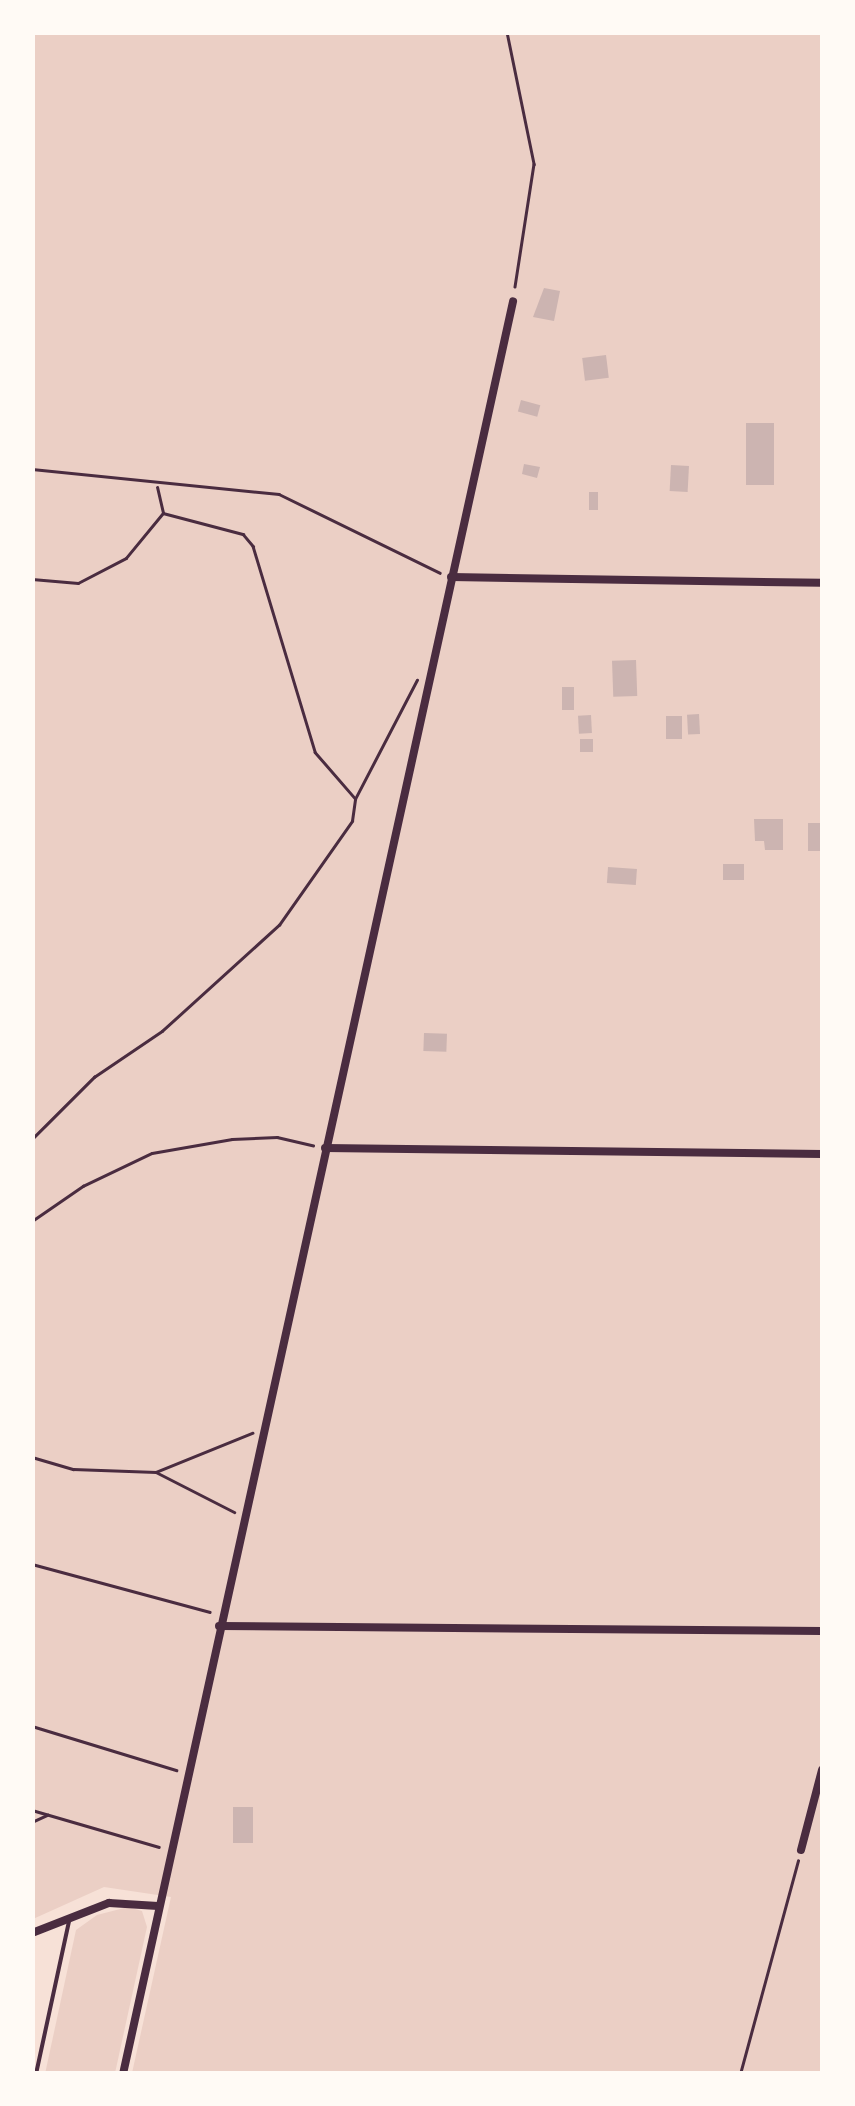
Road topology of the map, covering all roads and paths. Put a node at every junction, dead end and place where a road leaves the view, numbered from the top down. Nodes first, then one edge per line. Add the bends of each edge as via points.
1 (508, 32) edge
2 (513, 301) joint
3 (32, 469) edge
4 (156, 486) junction
5 (163, 513) junction
6 (451, 577) junction
7 (32, 579) edge
8 (822, 583) edge
9 (430, 670) junction
10 (355, 798) junction
11 (32, 1139) edge
12 (324, 1148) junction
13 (822, 1154) edge
14 (32, 1221) edge
15 (264, 1428) junction
16 (32, 1456) edge
17 (156, 1472) junction
18 (244, 1517) junction
19 (32, 1564) edge
20 (221, 1616) junction
21 (219, 1626) junction
22 (822, 1632) edge
23 (32, 1726) edge
24 (822, 1770) edge
25 (187, 1774) junction
26 (32, 1810) edge
27 (48, 1815) junction
28 (32, 1822) edge
29 (170, 1850) junction
30 (801, 1850) joint
31 (158, 1906) junction
32 (70, 1916) junction
33 (32, 1933) edge
34 (35, 2066) edge
35 (36, 2074) edge
36 (123, 2074) edge
37 (740, 2074) edge

1 - 2 path via 534,164
2 - 6 street
3 - 4 path
4 - 5 path
4 - 6 path via 279,494
5 - 7 path via 126,558 102,575 78,583
5 - 10 path via 243,534 253,546 315,752
6 - 8 street
6 - 9 street
9 - 10 path via 410,685
9 - 12 street
10 - 11 path via 352,821 256,952 162,1031 94,1077
12 - 13 street
12 - 14 path via 277,1137 152,1153 82,1186
12 - 15 street
15 - 17 path
15 - 18 street
16 - 17 path via 73,1469
17 - 18 path
18 - 20 street
19 - 20 path
20 - 21 street
21 - 22 street
21 - 25 street
23 - 25 path
24 - 30 street
25 - 29 street
26 - 27 path
27 - 28 path
27 - 29 path
29 - 31 street
30 - 37 path
31 - 32 street via 109,1903
31 - 36 street
32 - 33 street
32 - 34 lane
34 - 35 lane

